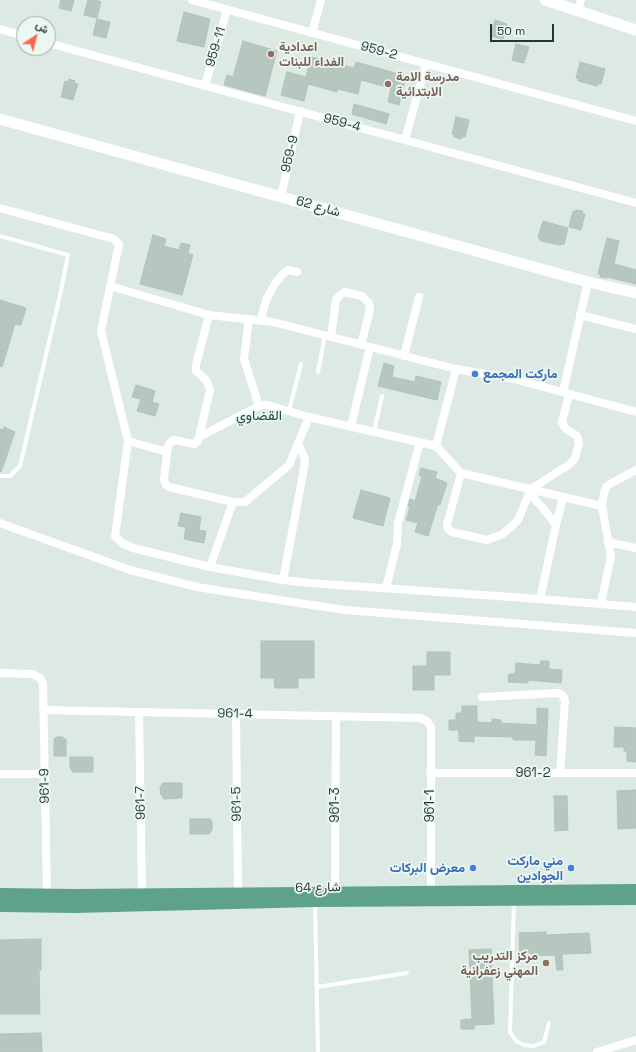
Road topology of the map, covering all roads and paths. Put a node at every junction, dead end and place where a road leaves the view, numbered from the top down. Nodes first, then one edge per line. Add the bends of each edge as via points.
1 (192, 0) edge
2 (321, 0) edge
3 (545, 0) edge
4 (579, 6) edge
5 (227, 10) junction
6 (0, 30) edge
7 (636, 30) edge
8 (312, 33) junction
9 (16, 34) edge
10 (56, 45) edge
11 (426, 64) junction
12 (205, 85) junction
13 (300, 111) junction
14 (0, 119) edge
15 (636, 121) edge
16 (404, 140) junction
17 (281, 197) junction
18 (636, 203) edge
19 (0, 208) edge
20 (0, 236) edge
21 (297, 272) dead end
22 (588, 282) junction
23 (110, 286) junction
24 (636, 293) edge
25 (419, 297) dead end
26 (209, 315) junction
27 (580, 315) junction
28 (249, 319) junction
29 (260, 321) junction
30 (636, 329) edge
31 (328, 336) junction
32 (361, 345) junction
33 (370, 347) junction
34 (404, 356) junction
35 (301, 364) dead end
36 (456, 369) junction
37 (318, 372) dead end
38 (566, 393) junction
39 (382, 396) dead end
40 (259, 406) junction
41 (289, 411) junction
42 (636, 412) edge
43 (309, 417) junction
44 (351, 426) junction
45 (374, 432) junction
46 (199, 437) junction
47 (128, 441) junction
48 (420, 442) junction
49 (298, 443) junction
50 (436, 446) junction
51 (167, 452) junction
52 (636, 470) edge
53 (461, 473) junction
54 (0, 476) edge
55 (530, 490) junction
56 (563, 498) junction
57 (233, 502) junction
58 (602, 506) junction
59 (0, 523) edge
60 (556, 525) junction
61 (608, 542) junction
62 (636, 548) edge
63 (210, 567) junction
64 (283, 580) junction
65 (386, 588) junction
66 (540, 599) junction
67 (601, 603) junction
68 (636, 607) edge
69 (636, 633) edge
70 (0, 673) edge
71 (482, 697) dead end
72 (43, 710) junction
73 (140, 712) junction
74 (236, 714) junction
75 (336, 717) junction
76 (427, 721) joint
77 (430, 773) junction
78 (560, 773) junction
79 (636, 773) edge
80 (0, 774) edge
81 (45, 774) junction
82 (636, 890) edge
83 (335, 892) junction
84 (431, 892) junction
85 (238, 893) junction
86 (0, 894) edge
87 (142, 894) junction
88 (47, 895) junction
89 (636, 899) edge
90 (514, 900) junction
91 (315, 902) junction
92 (0, 906) edge
93 (407, 973) dead end
94 (317, 987) junction
95 (549, 1023) dead end
96 (636, 1040) edge
97 (613, 1050) edge
98 (318, 1052) edge
99 (597, 1052) edge

1 - 5 street, 959-2
2 - 8 street
3 - 4 street
4 - 7 street
5 - 8 street, 959-2
5 - 12 street, 959-11
6 - 9 street
8 - 11 street, 959-2
10 - 12 street, 959-4
11 - 15 street, 959-2
11 - 16 street
12 - 13 street, 959-4
13 - 16 street, 959-4
13 - 17 street, 959-9
14 - 17 street, شارع 62
16 - 18 street, 959-4
17 - 22 street, شارع 62
19 - 23 street via 114,239 118,244
20 - 54 lane via 68,255 20,466 10,476
21 - 29 street via 288,270 282,274 267,298
22 - 24 street, شارع 62
22 - 27 street
23 - 26 street
23 - 47 street via 101,331
25 - 34 street
26 - 28 street
26 - 46 street via 196,365 196,370 207,381 210,390
27 - 30 street
27 - 38 street
28 - 29 street
28 - 40 street via 244,359
29 - 31 street
31 - 32 street
31 - 32 street via 336,300 340,295 345,292 362,296 369,303 370,310
31 - 37 lane
32 - 33 street
33 - 34 street
33 - 44 street
34 - 36 street
35 - 41 lane
36 - 38 street via 510,378
36 - 50 street
38 - 42 street
38 - 55 street via 562,422 565,428 577,436 579,443 575,458
39 - 45 lane
40 - 41 street via 263,404
40 - 46 street
41 - 43 street
43 - 44 street
43 - 49 street
44 - 45 street
45 - 48 street
46 - 51 street via 194,444 174,440 168,446
47 - 51 street
47 - 63 street via 115,536 133,548
48 - 50 street
48 - 65 street via 398,523 397,544
49 - 57 street via 289,465 245,502
49 - 64 street via 305,459
50 - 53 street
51 - 57 street via 164,479 169,487
52 - 58 street via 606,487
53 - 55 street
53 - 55 street via 447,525 452,532 487,540 502,534 518,520
55 - 56 street
55 - 60 street
56 - 58 street
56 - 60 street
57 - 63 street
58 - 61 street
59 - 69 street via 130,570 197,587 345,610
60 - 66 street
61 - 62 street
61 - 67 street via 611,557
63 - 64 street
64 - 65 street
65 - 66 street
66 - 67 street
67 - 68 street
70 - 72 street, 961-9 via 33,674 40,678 43,684
71 - 78 street via 559,694 563,696 565,701
72 - 73 street, 961-4
72 - 81 street, 961-9
73 - 74 street, 961-4
73 - 87 street, 961-7
74 - 75 street, 961-4
74 - 85 street, 961-5
75 - 76 street, 961-4 via 420,718
75 - 83 street, 961-3
76 - 77 street, 961-1 via 431,727
77 - 78 street, 961-2
77 - 84 street, 961-1
78 - 79 street, 961-2
80 - 81 street
81 - 88 street, 961-9
82 - 84 main road, شارع 64
83 - 84 main road, شارع 64
83 - 85 main road, شارع 64
85 - 87 main road, شارع 64
86 - 88 main road, شارع 64
87 - 88 main road, شارع 64
89 - 90 main road, شارع 64
90 - 91 main road, شارع 64
90 - 95 lane via 510,1032 516,1041 534,1046 544,1042
91 - 92 main road, شارع 64
91 - 94 lane
93 - 94 lane
94 - 98 lane
96 - 97 street
97 - 99 street

